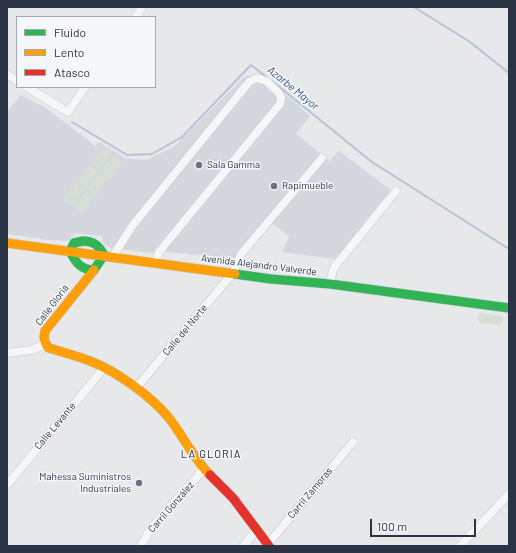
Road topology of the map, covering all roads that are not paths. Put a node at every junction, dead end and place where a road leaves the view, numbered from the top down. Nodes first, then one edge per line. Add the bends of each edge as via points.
1 (142, 7) edge
2 (137, 16) edge
3 (7, 74) edge
4 (16, 80) edge
5 (29, 88) edge
6 (85, 88) edge
7 (322, 158) dead end
8 (396, 191) dead end
9 (7, 243) edge
10 (70, 251) junction
11 (108, 256) junction
12 (156, 262) junction
13 (80, 266) junction
14 (94, 270) junction
15 (233, 273) junction
16 (84, 282) junction
17 (330, 284) junction
18 (509, 308) edge
19 (44, 344) junction
20 (7, 353) edge
21 (104, 368) junction
22 (136, 388) junction
23 (353, 442) dead end
24 (204, 469) junction
25 (7, 485) edge
26 (509, 494) edge
27 (257, 530) junction
28 (268, 545) edge
29 (141, 546) edge
30 (244, 546) edge
31 (460, 546) edge

1 - 2 street
3 - 4 street
5 - 6 street via 68,112
7 - 15 street, Calle del Norte via 241,254
8 - 17 street via 336,265
9 - 10 main road, Avenida Alejandro Valverde
10 - 11 main road, Avenida Alejandro Valverde
10 - 13 main road
11 - 12 main road, Avenida Alejandro Valverde
11 - 12 street via 249,82 257,78 266,81 279,93 280,104 159,252
11 - 14 main road, Calle Gloria
12 - 15 main road, Avenida Alejandro Valverde
13 - 14 main road via 86,270
13 - 16 main road
14 - 16 main road, Calle Gloria
15 - 17 main road, Avenida Alejandro Valverde
15 - 22 street, Calle del Norte
16 - 19 main road, Calle Gloria via 45,331
17 - 18 main road, Avenida Alejandro Valverde
19 - 20 street via 32,350
19 - 21 main road via 56,352
21 - 22 main road
21 - 25 street, Calle Levante
22 - 24 main road via 167,416
23 - 28 street, Carril Zamoras
24 - 27 main road via 233,498
24 - 29 street, Carril González via 149,531
26 - 31 street
27 - 28 main road
27 - 30 street

